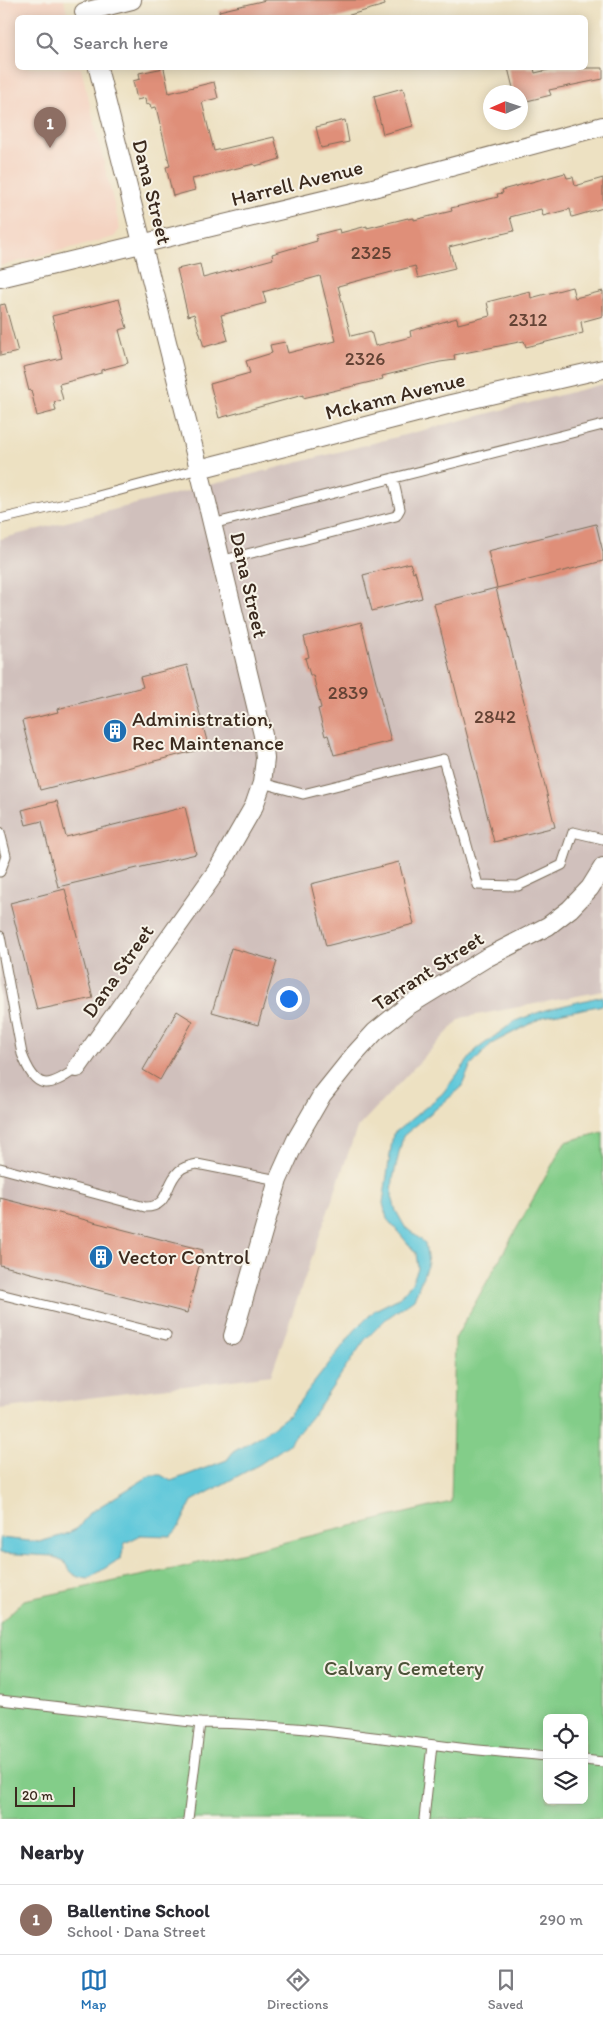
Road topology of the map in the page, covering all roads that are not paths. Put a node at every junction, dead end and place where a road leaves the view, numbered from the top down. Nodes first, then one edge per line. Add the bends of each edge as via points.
1 (132, 0) edge
2 (83, 10) edge
3 (99, 70) edge
4 (603, 126) edge
5 (142, 243) junction
6 (0, 278) edge
7 (603, 369) edge
8 (603, 425) edge
9 (199, 469) junction
10 (393, 478) junction
11 (0, 519) edge
12 (212, 524) junction
13 (220, 561) junction
14 (262, 783) junction
15 (0, 832) edge
16 (603, 839) edge
17 (603, 866) edge
18 (0, 872) edge
19 (0, 936) edge
20 (77, 1068) joint
21 (0, 1168) edge
22 (278, 1180) junction
23 (0, 1294) edge
24 (166, 1335) dead end
25 (233, 1336) dead end
26 (0, 1700) edge
27 (200, 1724) junction
28 (432, 1744) junction
29 (543, 1756) edge
30 (588, 1760) edge
31 (603, 1762) edge
32 (188, 1819) edge
33 (424, 1819) edge

1 - 2 street
3 - 5 street, Dana Street
4 - 5 street, Harrell Avenue via 373,188
5 - 6 street, Harrell Avenue
5 - 9 street, Dana Street
7 - 9 street, Mckann Avenue via 451,404
8 - 10 lane
9 - 11 lane
9 - 12 street, Dana Street
10 - 12 lane
10 - 13 lane via 400,509 396,516
12 - 13 street, Dana Street
13 - 14 street, Dana Street via 263,735
14 - 16 lane via 303,794 443,759 478,885 518,886 562,866 573,832
14 - 20 street, Dana Street via 254,806 216,872
15 - 18 lane via 6,856
17 - 22 street, Tarrant Street via 590,888 548,926 486,958 406,1007 375,1032 322,1095
19 - 20 lane via 22,1054 29,1071 40,1082 50,1084
21 - 22 lane via 145,1207 162,1203 172,1180 179,1170 187,1166 197,1164
22 - 25 street, Tarrant Street
23 - 24 lane
26 - 27 lane
27 - 28 lane via 232,1723
27 - 32 lane
28 - 29 lane
28 - 33 lane
30 - 31 lane

